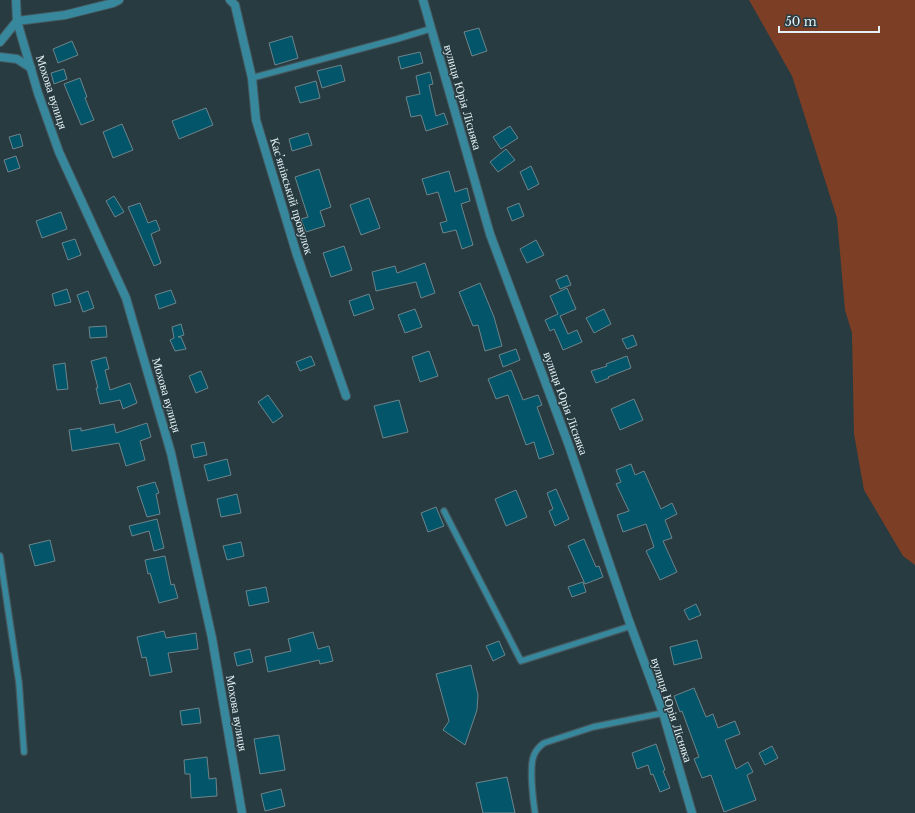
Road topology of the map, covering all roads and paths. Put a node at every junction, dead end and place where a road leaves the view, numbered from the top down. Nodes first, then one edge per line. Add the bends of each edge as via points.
1 (16, 0) edge
2 (119, 0) edge
3 (230, 0) edge
4 (423, 0) edge
5 (17, 21) junction
6 (430, 28) junction
7 (0, 42) edge
8 (0, 57) edge
9 (31, 68) junction
10 (252, 78) junction
11 (346, 396) dead end
12 (444, 511) dead end
13 (0, 556) edge
14 (631, 626) junction
15 (663, 713) junction
16 (24, 752) dead end
17 (242, 813) edge
18 (535, 813) edge
19 (692, 813) edge

1 - 5 street, Мохова вулиця
2 - 5 street via 65,15
3 - 10 street, Касʼянівський провулок via 235,5
4 - 6 street, вулиця Юрія Лісняка
5 - 7 street
5 - 9 street, Мохова вулиця
6 - 10 lane
6 - 14 street, вулиця Юрія Лісняка via 490,234 568,443
8 - 9 street via 17,59
9 - 17 street, Мохова вулиця via 59,152 126,298 171,453 212,638
10 - 11 street, Касʼянівський провулок via 256,120 297,255
12 - 14 lane via 521,661
13 - 16 lane via 19,684
14 - 15 street, вулиця Юрія Лісняка
15 - 18 lane via 593,727 544,743 538,748 532,761
15 - 19 street, вулиця Юрія Лісняка

